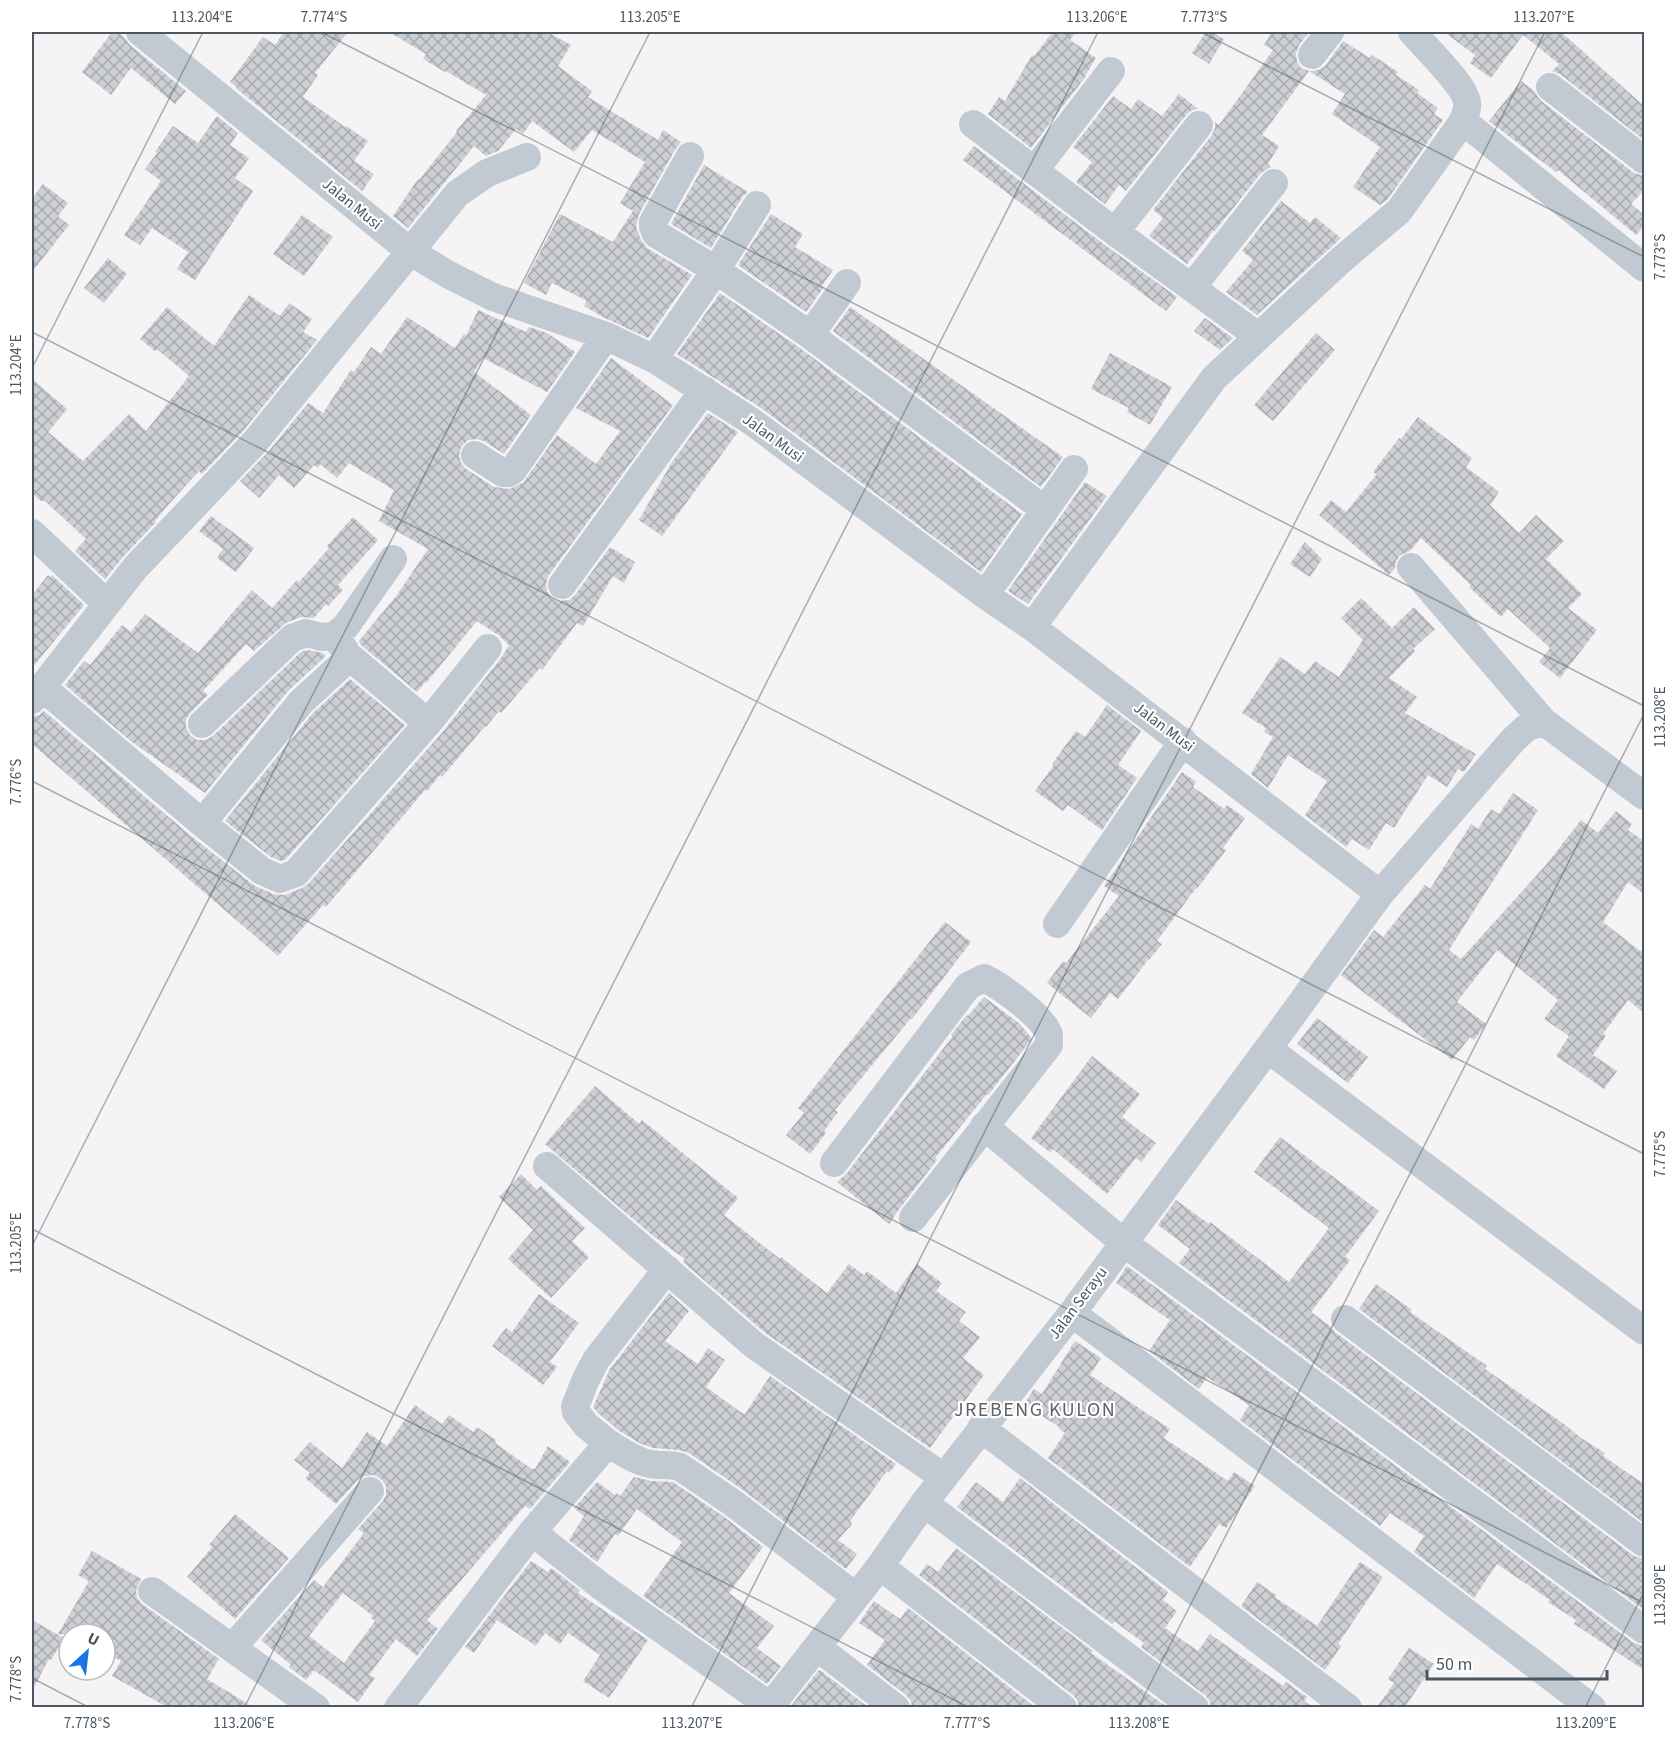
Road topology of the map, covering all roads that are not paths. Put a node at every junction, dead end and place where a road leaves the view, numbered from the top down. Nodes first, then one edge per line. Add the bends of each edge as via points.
1 (140, 32) edge
2 (1330, 32) edge
3 (1412, 32) edge
4 (1312, 55) dead end
5 (1112, 71) dead end
6 (1550, 87) dead end
7 (1463, 121) junction
8 (973, 124) dead end
9 (1199, 125) dead end
10 (690, 156) dead end
11 (526, 157) dead end
12 (1644, 160) edge
13 (1034, 171) junction
14 (1274, 183) dead end
15 (757, 204) dead end
16 (1115, 232) junction
17 (411, 252) junction
18 (1644, 268) edge
19 (716, 270) junction
20 (847, 283) dead end
21 (1192, 287) junction
22 (810, 334) junction
23 (606, 336) junction
24 (1258, 336) junction
25 (654, 359) junction
26 (704, 390) junction
27 (476, 455) dead end
28 (1074, 469) dead end
29 (1045, 510) junction
30 (32, 533) edge
31 (393, 559) dead end
32 (1410, 567) dead end
33 (562, 585) dead end
34 (985, 595) junction
35 (106, 604) junction
36 (1032, 627) junction
37 (342, 646) junction
38 (488, 648) dead end
39 (37, 693) edge
40 (1544, 722) junction
41 (428, 723) junction
42 (202, 724) dead end
43 (1183, 741) junction
44 (1644, 795) edge
45 (202, 823) junction
46 (1380, 894) junction
47 (1057, 924) dead end
48 (1268, 1049) junction
49 (984, 1126) junction
50 (834, 1163) dead end
51 (547, 1166) dead end
52 (913, 1218) dead end
53 (1124, 1243) junction
54 (667, 1269) junction
55 (1072, 1313) junction
56 (1345, 1319) dead end
57 (1644, 1331) edge
58 (981, 1428) junction
59 (608, 1443) junction
60 (944, 1477) junction
61 (370, 1491) dead end
62 (924, 1503) junction
63 (532, 1532) junction
64 (1644, 1543) edge
65 (880, 1566) junction
66 (152, 1591) dead end
67 (855, 1596) junction
68 (1644, 1630) edge
69 (817, 1647) junction
70 (232, 1648) junction
71 (316, 1707) edge
72 (398, 1707) edge
73 (770, 1707) edge
74 (896, 1707) edge
75 (1063, 1707) edge
76 (1195, 1707) edge
77 (1348, 1707) edge
78 (1592, 1707) edge

1 - 17 street, Jalan Musi
2 - 4 street
3 - 7 street via 1462,89 1467,101
5 - 13 street
6 - 12 street
7 - 18 street
7 - 24 street via 1399,211
8 - 13 street
9 - 16 street
10 - 19 street via 652,227 656,234
11 - 17 street via 487,173 457,194
13 - 16 street
14 - 21 street
15 - 19 street
16 - 21 street
17 - 23 street, Jalan Musi via 493,297
17 - 35 street via 255,442 135,568
19 - 22 street
19 - 25 street
20 - 22 street
21 - 24 street
22 - 29 street
23 - 25 street, Jalan Musi
23 - 27 street via 513,470 503,472
24 - 36 street via 1214,378
25 - 26 street, Jalan Musi
26 - 33 street
26 - 34 street, Jalan Musi via 752,421
28 - 29 street
29 - 34 street
30 - 35 street
31 - 37 street via 346,626
32 - 40 street
34 - 36 street, Jalan Musi
35 - 39 street
36 - 43 street, Jalan Musi
37 - 41 street
37 - 42 street via 306,633 292,638
37 - 45 street
38 - 41 street
39 - 45 street
40 - 44 street
40 - 46 street, Jalan Serayu via 1527,727 1513,740
41 - 45 street via 296,873 280,879 262,871
43 - 46 street, Jalan Musi
43 - 47 street
46 - 48 street, Jalan Serayu
48 - 53 street, Jalan Serayu
48 - 57 street
49 - 50 street via 1049,1045 1043,1025 1018,1000 984,978 968,986
49 - 52 street
49 - 53 street
51 - 54 street
53 - 55 street, Jalan Serayu
53 - 68 street
54 - 59 street via 596,1360 575,1407 586,1425
54 - 60 street via 754,1345
55 - 58 street, Jalan Serayu
55 - 78 street
56 - 64 street
58 - 60 street, Jalan Serayu
58 - 77 street
59 - 63 street
59 - 67 street via 651,1464 680,1467
60 - 62 street, Jalan Serayu
61 - 70 street
62 - 65 street, Jalan Serayu
62 - 76 street
63 - 72 street
63 - 73 street
65 - 67 street, Jalan Serayu
65 - 75 street
66 - 70 street
67 - 69 street, Jalan Serayu
69 - 73 street, Jalan Serayu
69 - 74 street
70 - 71 street

